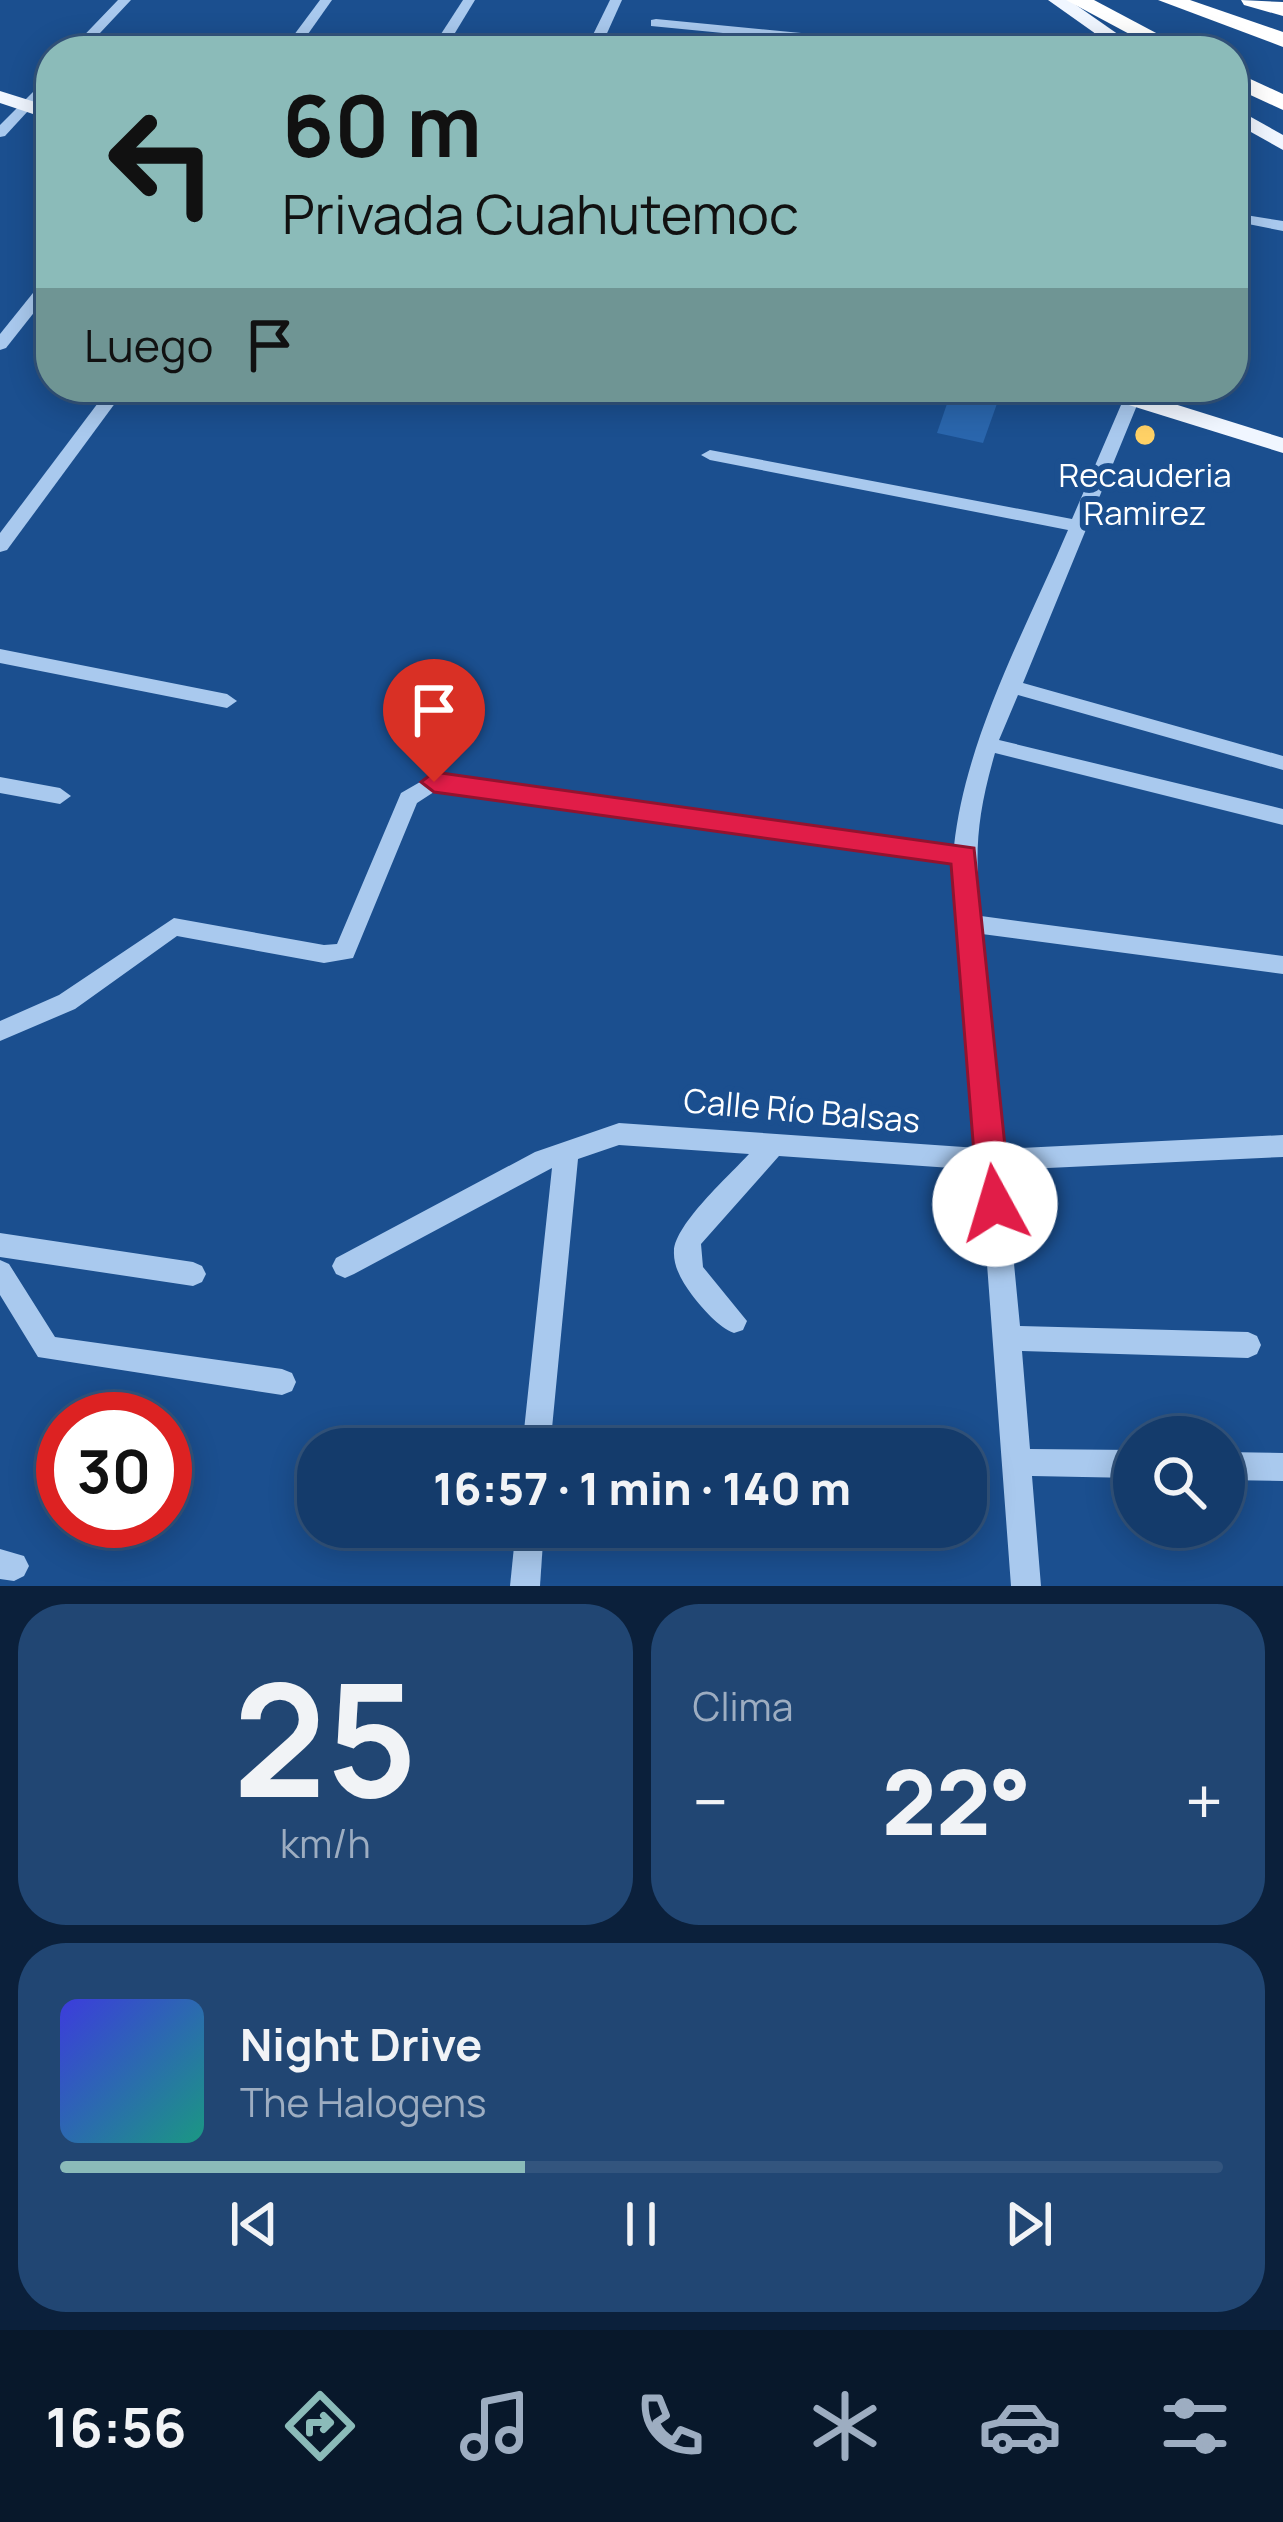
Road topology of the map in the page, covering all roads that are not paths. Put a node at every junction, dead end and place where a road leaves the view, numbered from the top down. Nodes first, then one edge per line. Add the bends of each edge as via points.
1 (125, 0) edge
2 (326, 0) edge
3 (470, 0) edge
4 (616, 0) edge
5 (1057, 0) edge
6 (1077, 0) edge
7 (1169, 0) edge
8 (1252, 0) edge
9 (1283, 9) edge
10 (656, 23) dead end
11 (1102, 32) junction
12 (89, 36) edge
13 (300, 36) edge
14 (446, 36) edge
15 (599, 36) edge
16 (791, 36) edge
17 (1099, 36) edge
18 (1109, 36) edge
19 (1149, 36) edge
20 (1283, 40) edge
21 (1248, 86) edge
22 (36, 95) edge
23 (0, 97) edge
24 (1283, 103) edge
25 (26, 106) junction
26 (36, 109) edge
27 (1248, 122) edge
28 (0, 133) edge
29 (1283, 144) edge
30 (1248, 220) edge
31 (1283, 226) edge
32 (36, 300) edge
33 (0, 345) edge
34 (108, 402) edge
35 (1130, 402) edge
36 (1145, 402) edge
37 (1283, 446) edge
38 (710, 455) dead end
39 (1078, 526) junction
40 (0, 546) edge
41 (0, 656) edge
42 (1010, 686) junction
43 (227, 701) dead end
44 (987, 744) junction
45 (1283, 763) edge
46 (0, 785) edge
47 (60, 796) dead end
48 (1283, 817) edge
49 (964, 856) junction
50 (967, 923) junction
51 (1283, 965) edge
52 (0, 1031) edge
53 (772, 1146) junction
54 (1283, 1146) edge
55 (566, 1150) junction
56 (990, 1160) junction
57 (0, 1245) edge
58 (346, 1266) dead end
59 (0, 1272) edge
60 (193, 1274) dead end
61 (734, 1322) dead end
62 (1008, 1338) junction
63 (1248, 1345) dead end
64 (282, 1382) dead end
65 (538, 1428) edge
66 (1018, 1462) junction
67 (1113, 1464) edge
68 (1245, 1466) edge
69 (1283, 1467) edge
70 (528, 1548) edge
71 (525, 1586) edge
72 (1026, 1586) edge

1 - 12 street
2 - 13 street
3 - 14 street
4 - 15 street
5 - 11 main road
6 - 19 highway
7 - 20 highway
8 - 9 highway
10 - 16 street
11 - 17 street
11 - 18 main road
21 - 24 highway
22 - 25 street
23 - 25 main road
25 - 26 main road
25 - 28 street
27 - 29 main road
30 - 31 street
32 - 33 street
34 - 40 street
35 - 39 street
36 - 37 main road
38 - 39 street
39 - 42 street
41 - 43 street
42 - 44 street
42 - 45 street
44 - 48 street
44 - 49 street
46 - 47 street
49 - 50 street
49 - 52 street via 434,782 408,798 345,952 168,929 67,1002
50 - 51 street
50 - 56 street
53 - 55 street, Calle Río Balsas via 619,1135
53 - 56 street, Calle Río Balsas
53 - 61 street via 685,1251 692,1275
54 - 56 street, Calle Río Balsas
55 - 58 street, Calle Río Balsas
55 - 65 street
56 - 62 street
57 - 60 street
59 - 64 street via 47,1348
62 - 63 street
62 - 66 street
66 - 67 street
66 - 72 street
68 - 69 street
70 - 71 street

